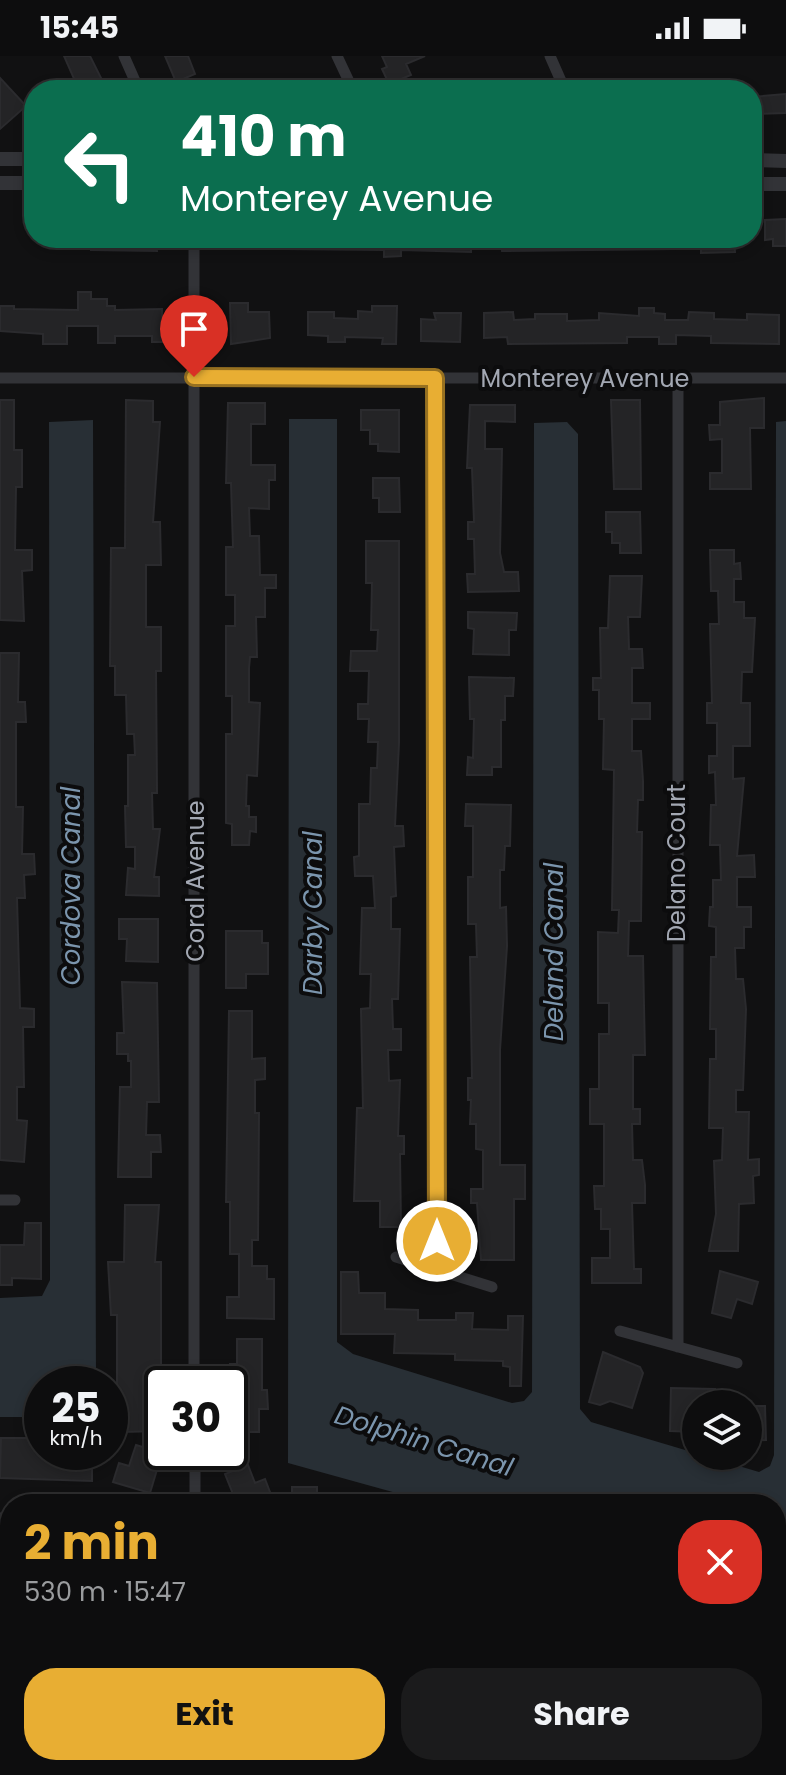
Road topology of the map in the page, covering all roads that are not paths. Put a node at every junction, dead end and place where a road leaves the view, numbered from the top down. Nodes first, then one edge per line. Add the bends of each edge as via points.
1 (124, 56) edge
2 (337, 56) edge
3 (550, 56) edge
4 (135, 80) edge
5 (348, 80) edge
6 (561, 80) edge
7 (0, 159) edge
8 (24, 159) edge
9 (762, 160) edge
10 (786, 161) edge
11 (0, 183) edge
12 (24, 183) edge
13 (762, 184) edge
14 (786, 184) edge
15 (194, 248) edge
16 (194, 377) junction
17 (0, 378) edge
18 (435, 378) junction
19 (678, 378) junction
20 (786, 378) edge
21 (0, 1200) edge
22 (15, 1200) dead end
23 (396, 1257) dead end
24 (437, 1272) junction
25 (492, 1287) dead end
26 (620, 1331) dead end
27 (678, 1347) junction
28 (737, 1363) dead end
29 (194, 1366) edge
30 (195, 1470) edge
31 (195, 1494) edge

1 - 4 street
2 - 5 street
3 - 6 street
7 - 8 street
9 - 10 street
11 - 12 street
13 - 14 street
15 - 16 street, Coral Avenue
16 - 17 street, Monterey Avenue
16 - 18 street, Monterey Avenue
16 - 29 street, Coral Avenue
18 - 19 street, Monterey Avenue
18 - 24 street
19 - 20 street, Monterey Avenue
19 - 27 street, Delano Court
21 - 22 street
23 - 24 street
24 - 25 street
26 - 27 street
27 - 28 street
30 - 31 street

